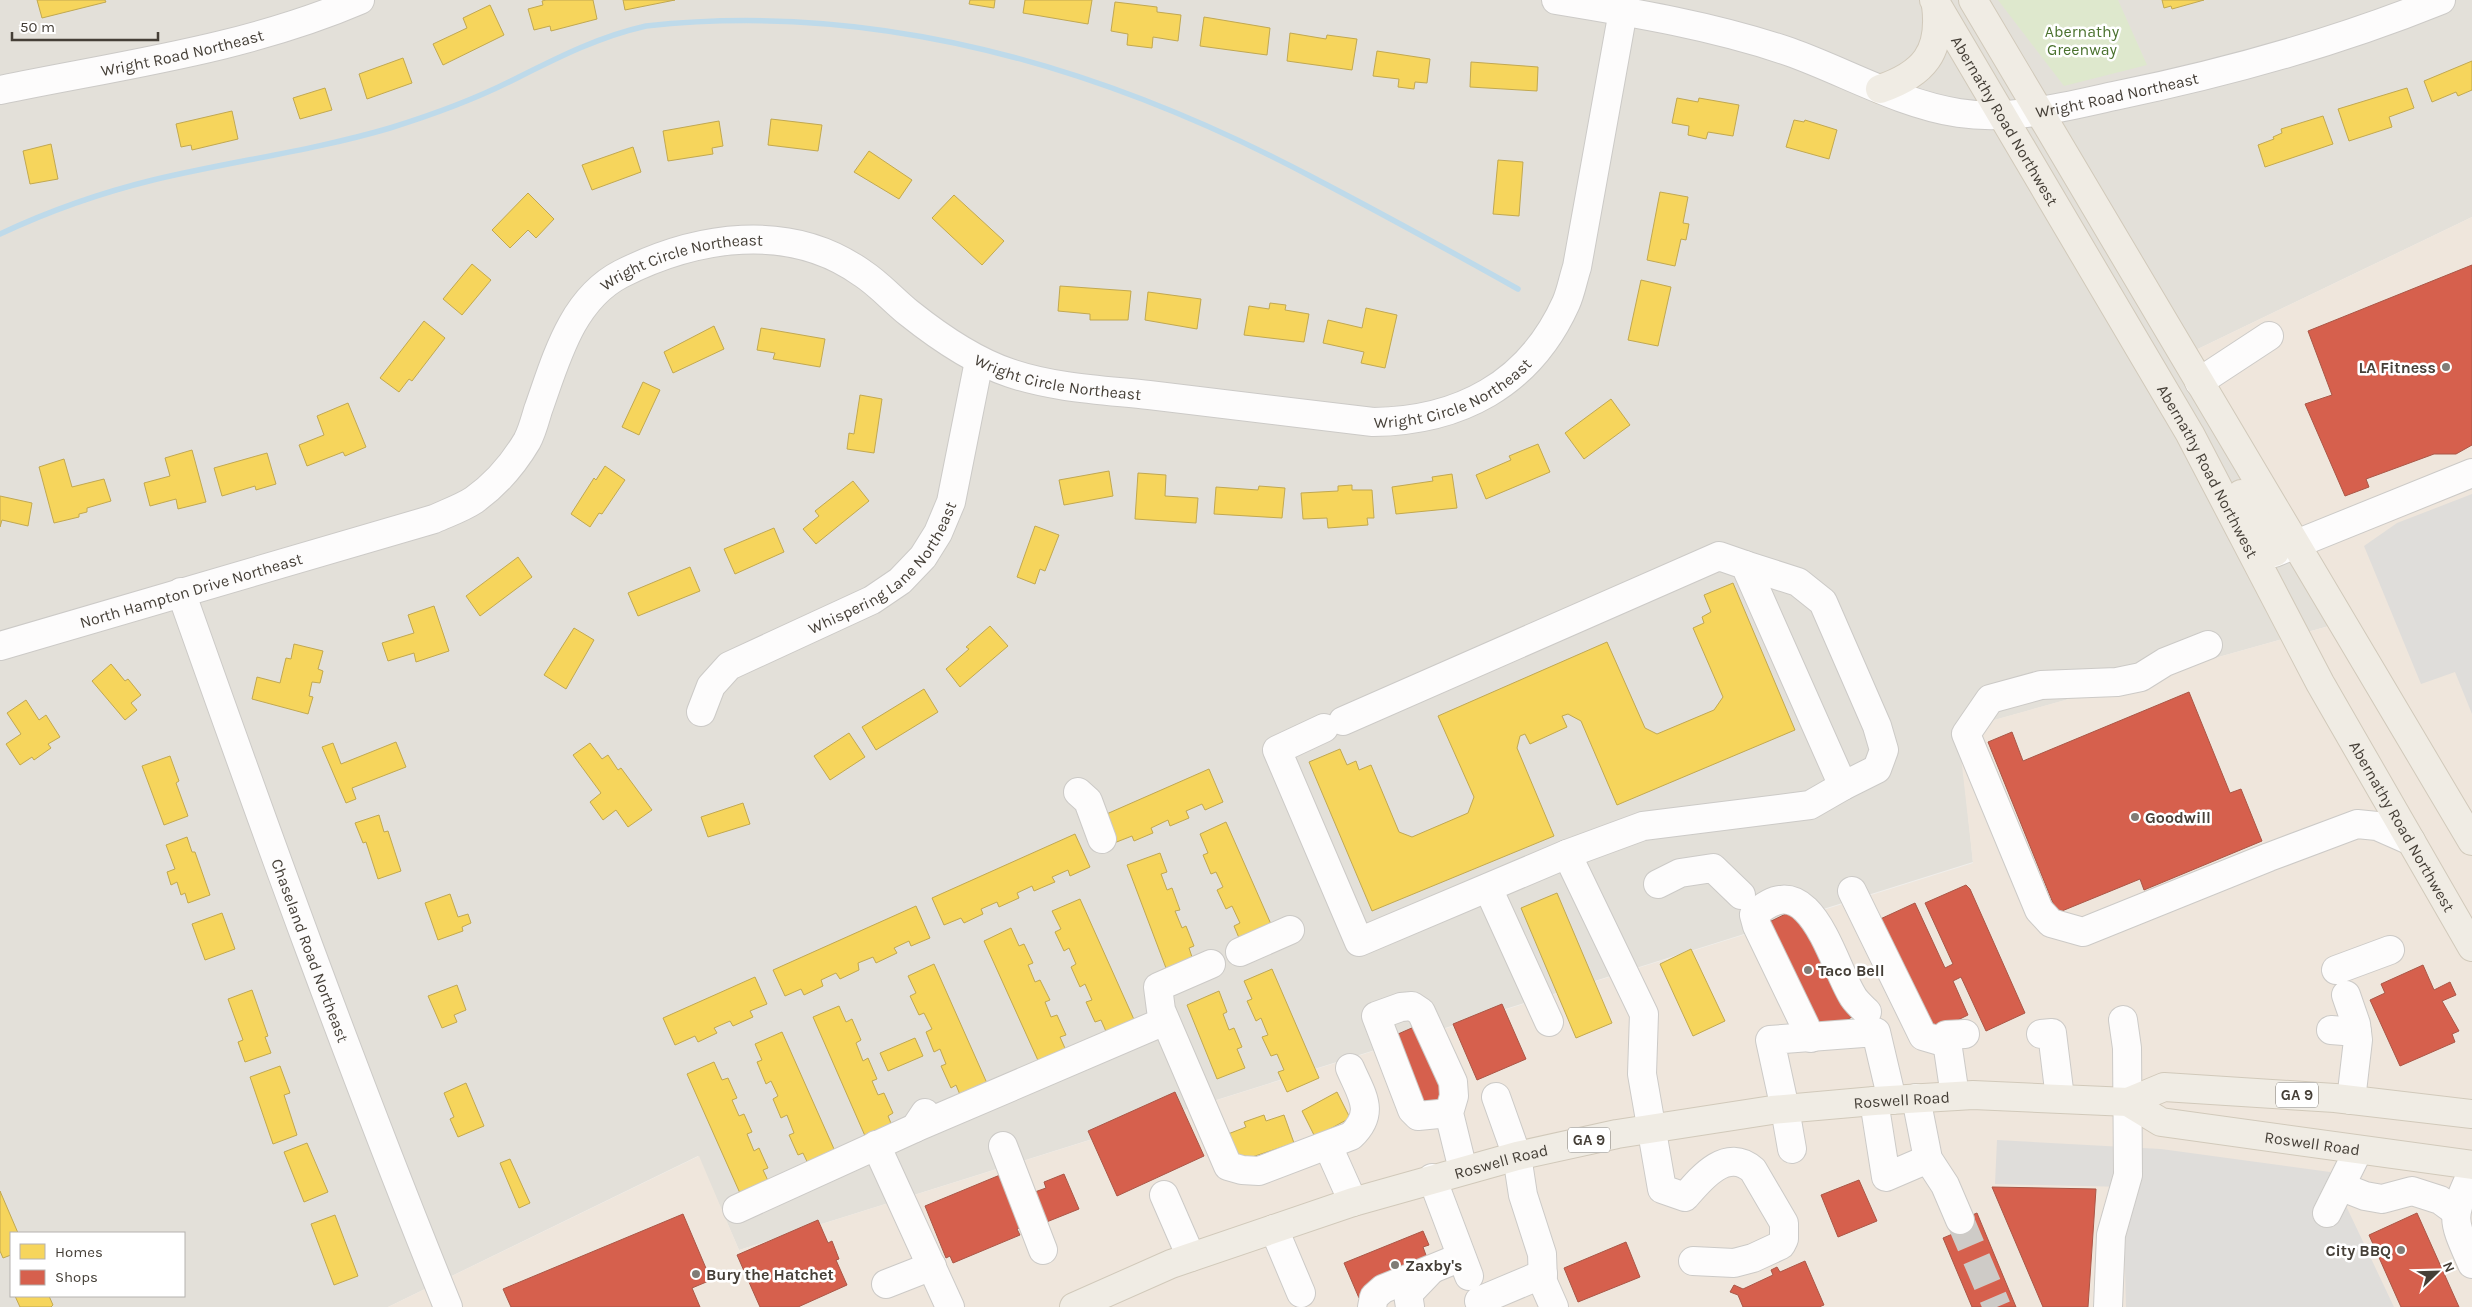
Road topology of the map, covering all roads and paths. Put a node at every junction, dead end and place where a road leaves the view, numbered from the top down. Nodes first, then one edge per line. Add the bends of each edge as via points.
1 (359, 0) edge
2 (1556, 0) edge
3 (1973, 0) edge
4 (2442, 0) edge
5 (1935, 2) edge
6 (1622, 11) junction
7 (1880, 89) junction
8 (0, 90) edge
9 (2038, 111) junction
10 (2003, 115) junction
11 (2269, 336) dead end
12 (979, 361) junction
13 (2199, 382) junction
14 (2472, 473) edge
15 (382, 535) joint
16 (2276, 552) junction
17 (1745, 565) junction
18 (181, 592) junction
19 (2208, 645) dead end
20 (0, 646) edge
21 (701, 712) dead end
22 (2377, 783) junction
23 (1843, 786) junction
24 (1078, 792) dead end
25 (2357, 824) junction
26 (1102, 839) dead end
27 (2472, 840) edge
28 (2411, 841) junction
29 (1567, 854) junction
30 (1658, 884) dead end
31 (1488, 888) junction
32 (1852, 892) dead end
33 (1741, 895) dead end
34 (1290, 930) dead end
35 (2472, 947) edge
36 (2390, 950) dead end
37 (1240, 952) dead end
38 (1211, 964) dead end
39 (2336, 970) dead end
40 (2346, 995) dead end
41 (2123, 1020) dead end
42 (1165, 1021) junction
43 (1549, 1022) dead end
44 (1872, 1022) junction
45 (2041, 1034) dead end
46 (1811, 1038) junction
47 (1350, 1068) dead end
48 (1955, 1096) junction
49 (1496, 1097) dead end
50 (2060, 1098) junction
51 (1894, 1100) junction
52 (2351, 1100) junction
53 (2128, 1102) junction
54 (1786, 1108) junction
55 (1449, 1113) junction
56 (2471, 1113) edge
57 (1650, 1128) junction
58 (876, 1145) junction
59 (1003, 1146) dead end
60 (1328, 1146) junction
61 (1792, 1150) dead end
62 (2358, 1151) junction
63 (1517, 1156) junction
64 (1928, 1158) junction
65 (2472, 1165) edge
66 (1463, 1170) junction
67 (2472, 1172) edge
68 (1432, 1178) junction
69 (2342, 1187) junction
70 (1164, 1195) dead end
71 (1353, 1202) junction
72 (737, 1210) dead end
73 (2455, 1211) junction
74 (2327, 1213) dead end
75 (1960, 1220) tunnel mouth
76 (1274, 1229) junction
77 (1044, 1250) dead end
78 (1191, 1258) junction
79 (1693, 1261) dead end
80 (2472, 1264) edge
81 (932, 1266) junction
82 (1433, 1268) junction
83 (1542, 1274) junction
84 (886, 1284) dead end
85 (1301, 1293) dead end
86 (1112, 1299) edge
87 (1479, 1301) dead end
88 (448, 1307) edge
89 (950, 1307) edge
90 (1074, 1307) edge
91 (1372, 1307) edge
92 (1410, 1307) edge
93 (1554, 1307) edge
94 (2108, 1307) edge

1 - 8 street, Wright Road Northeast via 299,24 243,40
2 - 6 street, Wright Road Northeast
3 - 9 main road, Abernathy Road Northwest
4 - 9 street, Wright Road Northeast via 2375,27 2284,55 2196,79
5 - 7 main road via 1938,33 1928,57 1911,75
5 - 10 main road, Abernathy Road Northwest
6 - 7 street, Wright Road Northeast via 1749,39
6 - 12 street, Wright Circle Northeast via 1577,267 1567,301 1553,330 1532,357 1479,399 1427,418 1372,422 1067,386 1012,374
7 - 10 street, Wright Road Northeast via 1959,113
9 - 10 street, Wright Road Northeast
9 - 13 main road, Abernathy Road Northwest
10 - 16 main road, Abernathy Road Northwest via 2190,434
11 - 13 street
12 - 15 street, Wright Circle Northeast via 912,315 861,272 818,250 787,241 755,238 726,240 679,250 620,275 598,290 584,306 562,342 528,440 503,474 474,500 434,519
12 - 21 street, Whispering Lane Northeast via 951,502 923,557 900,581 872,600 730,666 711,686
13 - 16 main road, Abernathy Road Northwest
14 - 16 street
15 - 18 street, North Hampton Drive Northeast
16 - 22 main road, Abernathy Road Northwest via 2320,683
16 - 27 main road, Abernathy Road Northwest
17 - 23 street
17 - 23 street via 1798,582 1823,602 1877,726 1884,750 1877,769
17 - 31 street via 1719,556 1277,750 1359,942
18 - 20 street, North Hampton Drive Northeast
18 - 88 street, Chaseland Road Northeast via 304,936
19 - 25 street via 2165,662 2142,677 2117,682 2041,685 1990,698 1966,734 2039,910 2050,924 2083,932
22 - 25 street via 2370,810
22 - 28 main road, Abernathy Road Northwest
23 - 29 street via 1810,805 1643,826
24 - 26 street via 1088,801
25 - 28 street via 2377,826
28 - 35 main road, Abernathy Road Northwest
29 - 31 street
29 - 57 street via 1644,1014 1642,1074
30 - 33 street via 1680,873 1713,868
31 - 43 street
32 - 48 street via 1924,1036 1956,1039
34 - 37 street
36 - 39 street
38 - 42 street via 1158,987
40 - 52 street via 2356,1024 2344,1031
41 - 53 street via 2128,1048
42 - 58 street via 921,1118
42 - 60 street via 1228,1166 1259,1171
44 - 46 street
44 - 46 street via 1852,997 1806,908 1792,899 1776,900 1754,915 1756,926
44 - 51 street
45 - 50 street via 2052,1033
46 - 54 street via 1770,1040
47 - 60 street via 1367,1108 1361,1126 1350,1136
48 - 50 main road, Roswell Road / GA 9
48 - 51 main road, Roswell Road / GA 9
49 - 63 street
50 - 53 main road, Roswell Road / GA 9
51 - 54 main road, Roswell Road / GA 9
51 - 64 street
51 - 64 street via 1886,1177
52 - 53 main road, Roswell Road / GA 9 via 2164,1086
52 - 56 main road, Roswell Road / GA 9
53 - 62 main road, Roswell Road / GA 9 via 2161,1122
53 - 94 street via 2128,1175 2111,1235
54 - 57 main road, Roswell Road / GA 9
54 - 61 street
55 - 55 street via 1454,1096 1453,1082 1421,1012 1412,1006 1376,1016 1412,1110 1418,1116
55 - 66 street
57 - 63 main road, Roswell Road / GA 9
57 - 79 street via 1662,1189 1685,1197 1716,1167 1737,1160 1754,1170 1784,1223 1781,1245 1752,1258 1734,1263
58 - 72 street
58 - 81 street
59 - 77 street
60 - 71 street
62 - 65 main road, Roswell Road / GA 9
62 - 69 street
63 - 66 main road, Roswell Road / GA 9
63 - 83 street via 1523,1195 1542,1254
64 - 75 street via 1945,1185
66 - 68 main road, Roswell Road / GA 9
67 - 73 street
68 - 71 main road, Roswell Road / GA 9
68 - 82 street via 1465,1266
69 - 73 street via 2382,1199 2412,1190 2440,1200
69 - 74 street
70 - 78 street
71 - 76 main road, Roswell Road / GA 9
73 - 80 street via 2456,1226
76 - 78 main road, Roswell Road / GA 9
76 - 85 street
78 - 86 main road, Roswell Road / GA 9
81 - 84 street
81 - 89 street
82 - 91 street via 1383,1289 1374,1297
82 - 92 street via 1408,1294
83 - 87 street
83 - 93 street
86 - 90 main road, Roswell Road / GA 9

